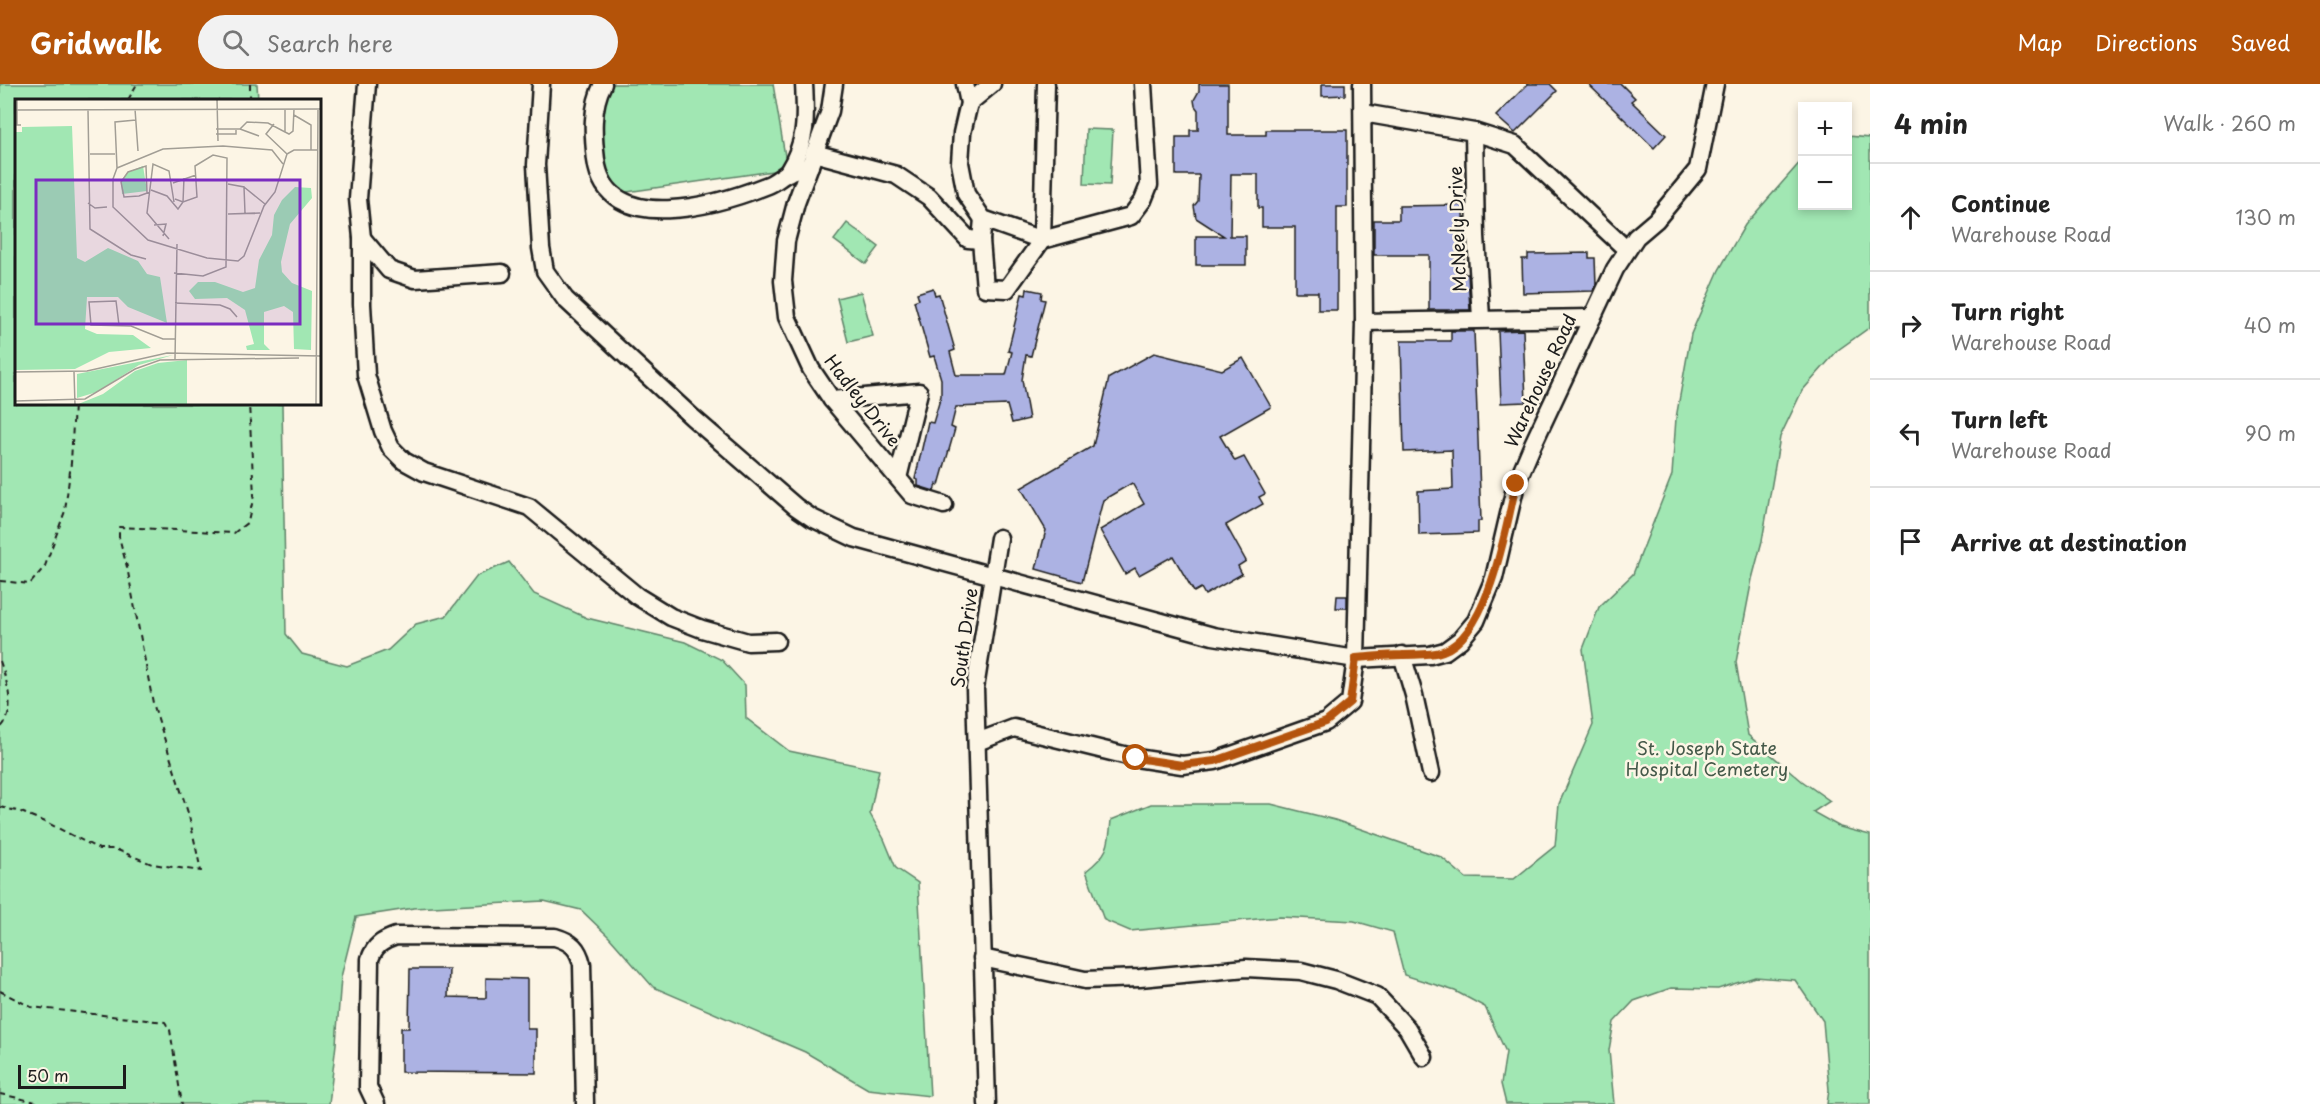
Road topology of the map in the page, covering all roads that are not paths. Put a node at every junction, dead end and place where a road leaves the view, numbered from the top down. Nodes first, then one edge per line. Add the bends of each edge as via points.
1 (367, 84) edge
2 (541, 84) edge
3 (603, 84) edge
4 (804, 84) edge
5 (834, 84) edge
6 (965, 84) edge
7 (992, 84) edge
8 (1046, 84) edge
9 (1143, 84) edge
10 (1362, 84) edge
11 (1715, 84) edge
12 (969, 103) junction
13 (1363, 113) junction
14 (1474, 132) junction
15 (812, 160) junction
16 (788, 172) junction
17 (983, 219) junction
18 (362, 238) junction
19 (981, 240) junction
20 (1042, 240) junction
21 (1627, 250) junction
22 (502, 273) dead end
23 (1481, 318) junction
24 (1592, 318) junction
25 (1364, 322) junction
26 (832, 400) junction
27 (898, 478) junction
28 (944, 505) dead end
29 (999, 538) dead end
30 (993, 577) junction
31 (776, 641) dead end
32 (1402, 655) junction
33 (1356, 658) junction
34 (977, 741) junction
35 (1431, 773) dead end
36 (982, 958) junction
37 (1424, 1057) dead end
38 (376, 1104) edge
39 (585, 1104) edge
40 (987, 1104) edge

1 - 18 street via 358,198
2 - 30 street, Warehouse Road via 536,165 541,248 545,271 565,299 795,507 854,538
3 - 16 street via 593,134 597,170 606,189 622,203 643,209 681,208 729,199 772,184
4 - 16 street via 804,136
5 - 15 street, Hadley Drive via 830,111
6 - 12 street
7 - 12 street
8 - 20 street
9 - 20 street via 1149,184 1143,200 1131,216
10 - 13 street
11 - 21 street, Warehouse Road via 1698,169
12 - 17 street via 960,163 966,194
13 - 14 street
13 - 25 street
14 - 21 street via 1515,145
14 - 23 street, McNeely Drive
15 - 16 street
15 - 19 street via 896,175 929,197 968,239
15 - 26 street, Hadley Drive via 786,242 783,281 787,316 801,350
17 - 19 street
17 - 20 street
18 - 22 street via 389,270 415,279
18 - 31 street via 366,375 383,431 391,448 404,461 424,472 529,507 637,597 671,617 748,642
19 - 20 street via 985,288 1007,289
21 - 24 street, Warehouse Road
23 - 24 street
23 - 25 street
24 - 32 street, Warehouse Road via 1516,484 1494,578 1476,621 1445,651
25 - 33 street
26 - 27 street, Hadley Drive
26 - 27 street via 919,392
27 - 28 street, Hadley Drive via 912,495
29 - 30 street, South Drive
30 - 33 street, Warehouse Road via 1213,636
30 - 34 street, South Drive via 975,688
32 - 33 street, Warehouse Road
32 - 35 street
33 - 34 street via 1350,702 1326,722 1215,761 1182,765 1136,758 1014,728
34 - 36 street, South Drive
36 - 37 street via 1085,980 1246,968 1301,970 1377,996 1407,1028
36 - 40 street, South Drive
38 - 39 street via 368,1087 370,959 374,947 396,936 555,937 568,941 578,950 582,964

